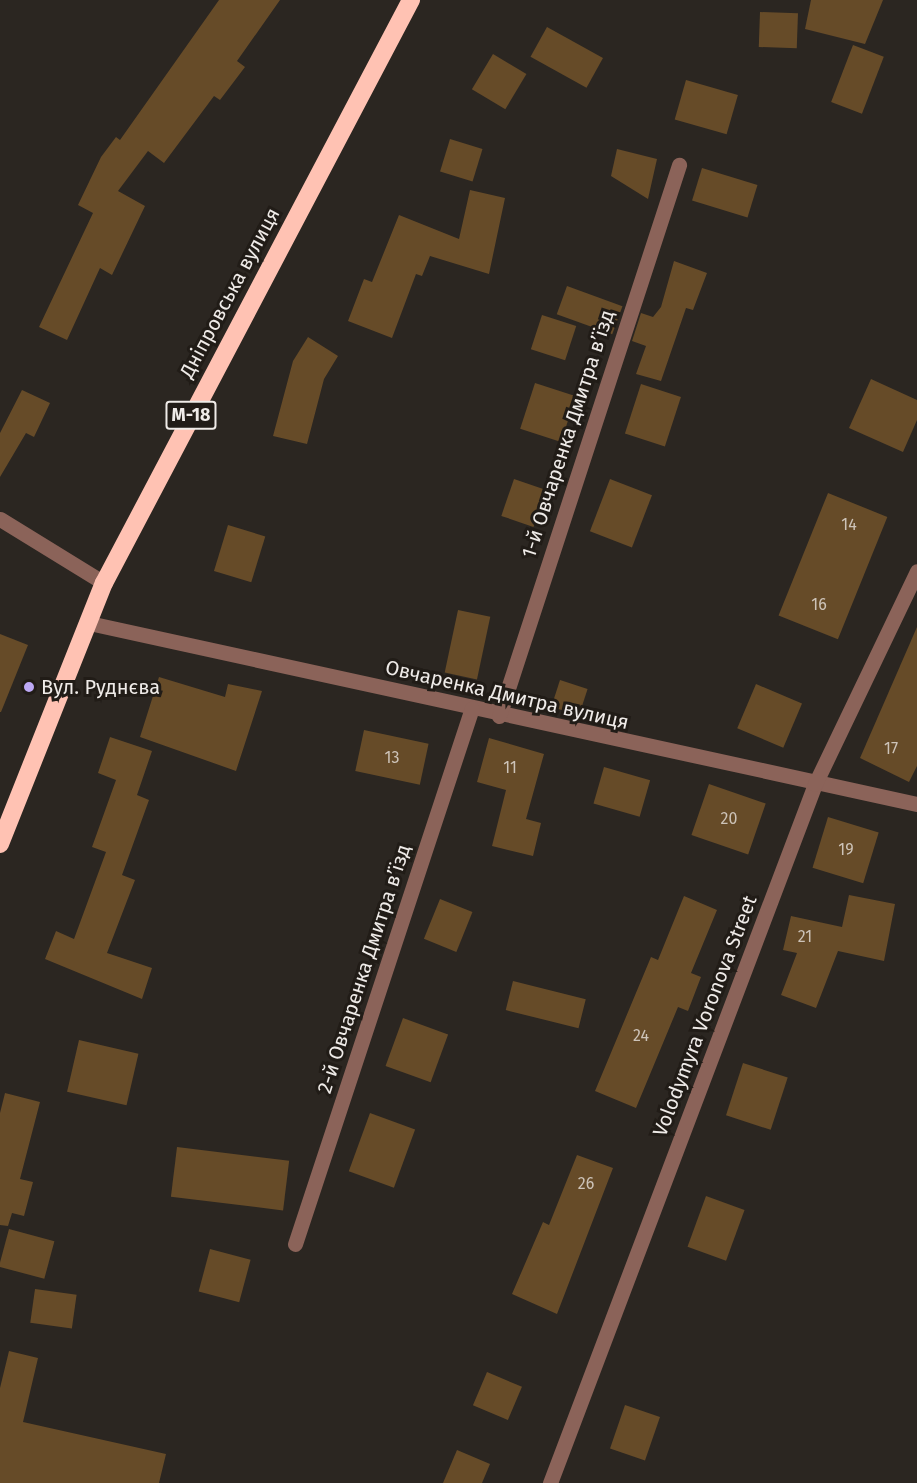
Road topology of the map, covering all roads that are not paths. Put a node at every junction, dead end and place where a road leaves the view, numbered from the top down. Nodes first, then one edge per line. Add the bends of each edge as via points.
1 (411, 0) edge
2 (679, 165) dead end
3 (0, 519) edge
4 (917, 571) edge
5 (104, 583) junction
6 (89, 623) junction
7 (472, 708) junction
8 (499, 716) junction
9 (815, 784) junction
10 (917, 804) edge
11 (0, 844) edge
12 (295, 1244) dead end
13 (550, 1483) edge

1 - 5 highway, Дніпровська вулиця / М-18
2 - 8 street, 1-й Овчаренка Дмитра в’їзд
3 - 5 street
4 - 9 street, Volodymyra Voronova Street
5 - 6 highway, Дніпровська вулиця / М-18
6 - 7 street, Овчаренка Дмитра вулиця
6 - 11 highway, Дніпровська вулиця / М-18
7 - 8 street, Овчаренка Дмитра вулиця
7 - 12 street, 2-й Овчаренка Дмитра в’їзд
8 - 9 street, Овчаренка Дмитра вулиця
9 - 10 street, Овчаренка Дмитра вулиця
9 - 13 street, Volodymyra Voronova Street

